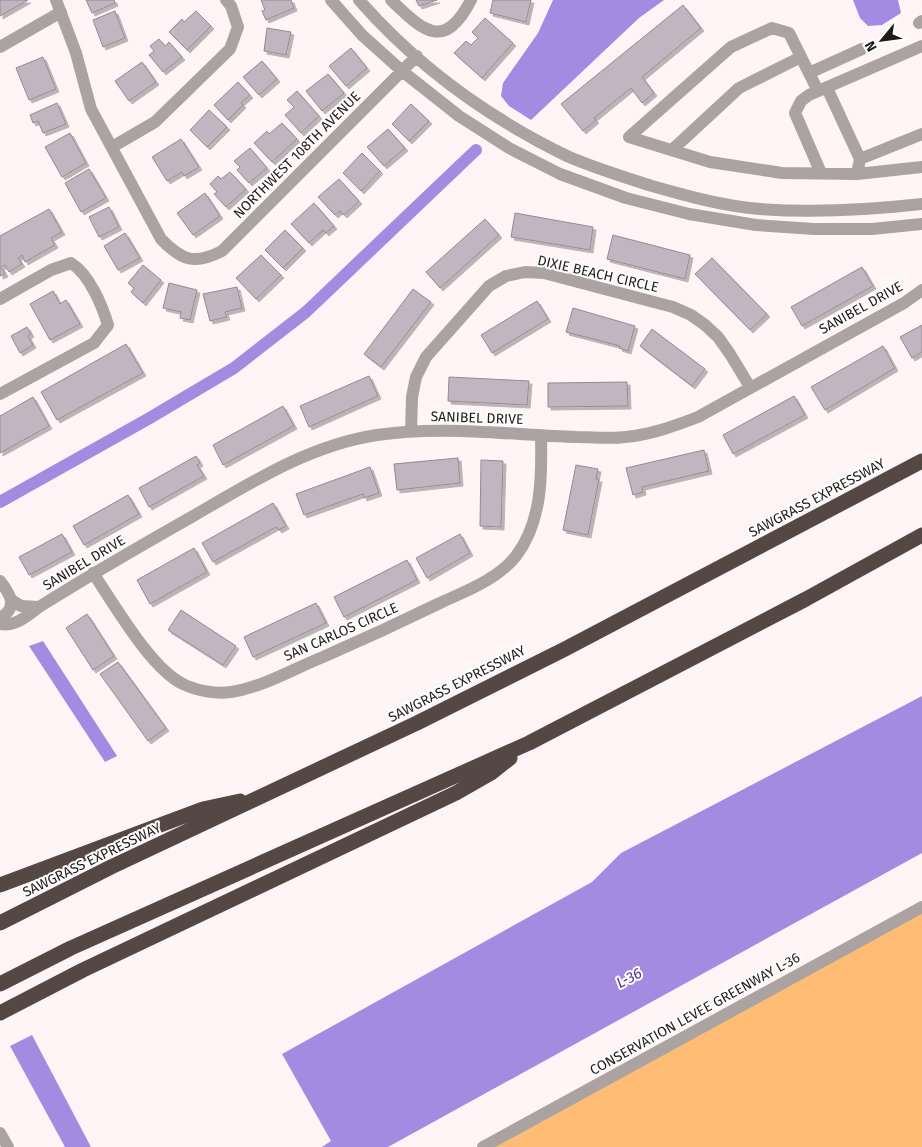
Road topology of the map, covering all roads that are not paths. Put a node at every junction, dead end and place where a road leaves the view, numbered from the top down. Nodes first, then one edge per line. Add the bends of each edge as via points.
1 (56, 0) edge
2 (226, 0) edge
3 (331, 0) edge
4 (359, 0) edge
5 (391, 0) edge
6 (471, 0) edge
7 (61, 12) junction
8 (922, 46) edge
9 (0, 47) edge
10 (862, 49) dead end
11 (417, 56) junction
12 (801, 57) junction
13 (402, 71) junction
14 (809, 73) junction
15 (822, 89) junction
16 (922, 134) edge
17 (112, 147) junction
18 (672, 150) junction
19 (860, 159) junction
20 (922, 167) edge
21 (820, 173) junction
22 (857, 174) junction
23 (922, 204) edge
24 (922, 224) edge
25 (922, 290) edge
26 (0, 300) edge
27 (750, 387) junction
28 (0, 394) edge
29 (411, 432) junction
30 (541, 436) junction
31 (922, 461) edge
32 (922, 534) edge
33 (93, 573) junction
34 (0, 581) edge
35 (12, 600) junction
36 (39, 607) junction
37 (0, 618) edge
38 (0, 624) edge
39 (529, 743) junction
40 (266, 796) junction
41 (0, 885) edge
42 (922, 907) edge
43 (0, 923) edge
44 (0, 984) edge
45 (0, 1013) edge
46 (0, 1134) edge
47 (8, 1147) edge
48 (483, 1147) edge

1 - 7 street
2 - 17 street via 238,27 230,49 155,122
3 - 13 street via 362,35
4 - 11 street
5 - 6 street via 416,24 428,31 439,32 452,26 465,13
7 - 9 street
7 - 17 street via 76,52 91,109
8 - 15 street
10 - 14 street
11 - 13 street, NORTHWEST 108TH AVENUE
11 - 23 street via 472,101 520,131 569,156 691,197 758,208 815,211 870,210
12 - 14 street
12 - 18 street via 739,88
12 - 18 street via 789,33 772,28 730,47 628,137
13 - 17 street, NORTHWEST 108TH AVENUE via 222,251 207,259 191,259 174,253 161,239
13 - 24 street via 459,116 510,148 568,177 626,198 690,214 756,225 872,229
14 - 15 street
15 - 19 street
15 - 21 street via 801,100 795,113
16 - 19 street
18 - 21 street via 719,163 782,173
19 - 22 street
20 - 22 street
21 - 22 street
25 - 27 street, SANIBEL DRIVE
26 - 28 street via 51,270 71,263 80,268 88,281 108,325 94,343
27 - 29 street, DIXIE BEACH CIRCLE via 718,337 691,315 650,300 544,273 525,272 506,276 489,286 426,357 416,377 412,397
27 - 30 street, SANIBEL DRIVE via 698,416 663,430 625,437
29 - 30 street, SANIBEL DRIVE via 467,431
29 - 33 street, SANIBEL DRIVE via 340,443 300,458
30 - 33 street, SAN CARLOS CIRCLE via 542,480 530,532 516,556 498,572 386,629 253,687 230,692 206,692 182,684 160,667
31 - 40 highway, SAWGRASS EXPRESSWAY via 565,649
32 - 39 highway via 806,599
33 - 36 street, SANIBEL DRIVE
34 - 35 street
35 - 36 street, SANIBEL DRIVE via 21,606
35 - 37 street via 9,610
36 - 38 street, SANIBEL DRIVE via 11,624
39 - 44 highway via 71,948
39 - 45 highway via 491,773 456,793 83,970
40 - 41 highway via 202,809
40 - 43 highway, SAWGRASS EXPRESSWAY via 111,867
42 - 48 street, CONSERVATION LEVEE GREENWAY L-36
46 - 47 street

